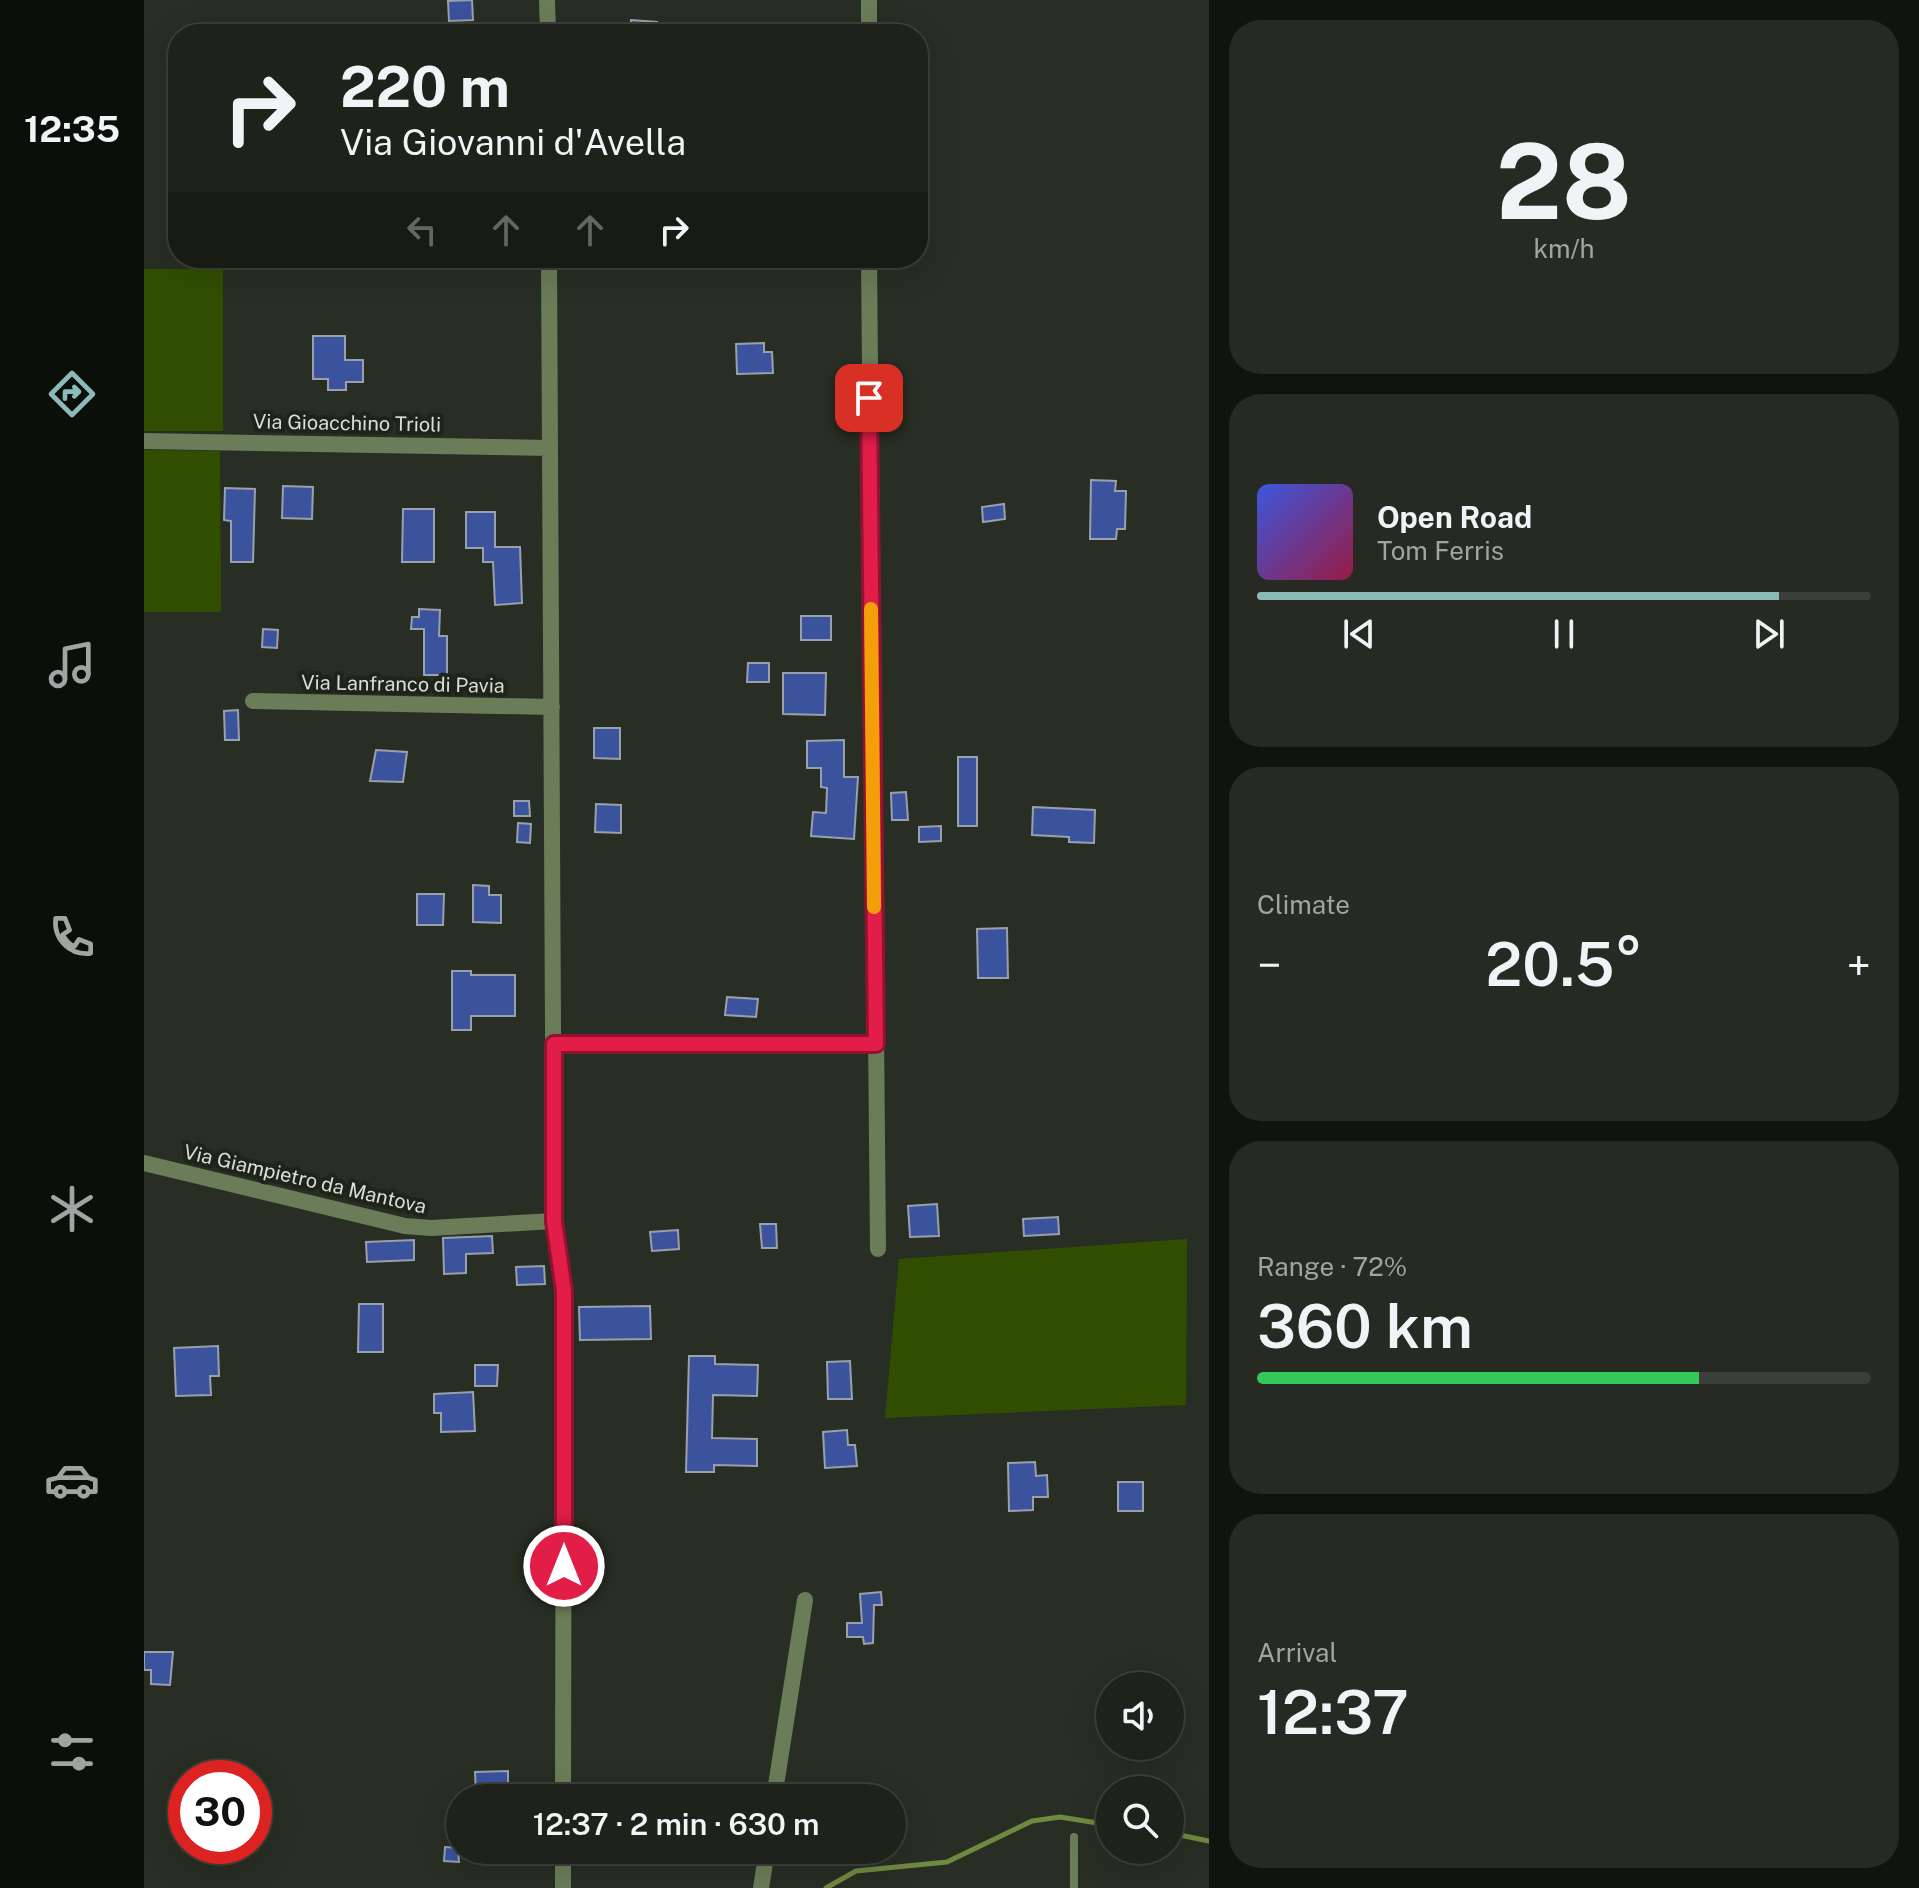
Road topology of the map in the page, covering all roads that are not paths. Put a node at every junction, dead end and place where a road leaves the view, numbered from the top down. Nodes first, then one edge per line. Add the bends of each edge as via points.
1 (547, 0) edge
2 (869, 0) edge
3 (548, 24) edge
4 (869, 24) edge
5 (549, 268) edge
6 (869, 268) edge
7 (144, 441) edge
8 (550, 448) junction
9 (253, 701) dead end
10 (552, 707) junction
11 (554, 1044) junction
12 (876, 1044) junction
13 (144, 1163) edge
14 (554, 1221) junction
15 (878, 1249) dead end
16 (805, 1600) dead end
17 (563, 1784) edge
18 (776, 1784) edge
19 (1074, 1837) dead end
20 (563, 1864) edge
21 (765, 1864) edge
22 (563, 1888) edge
23 (761, 1888) edge
24 (1074, 1888) edge

1 - 3 street
2 - 4 street
5 - 8 street
6 - 12 street
7 - 8 street, Via Gioacchino Trioli
8 - 10 street
9 - 10 street, Via Lanfranco di Pavia
10 - 11 street
11 - 12 street
11 - 14 street
12 - 15 street
13 - 14 street, Via Giampietro da Mantova via 416,1227
14 - 17 street via 564,1291
16 - 18 street
19 - 24 lane
20 - 22 street
21 - 23 street

